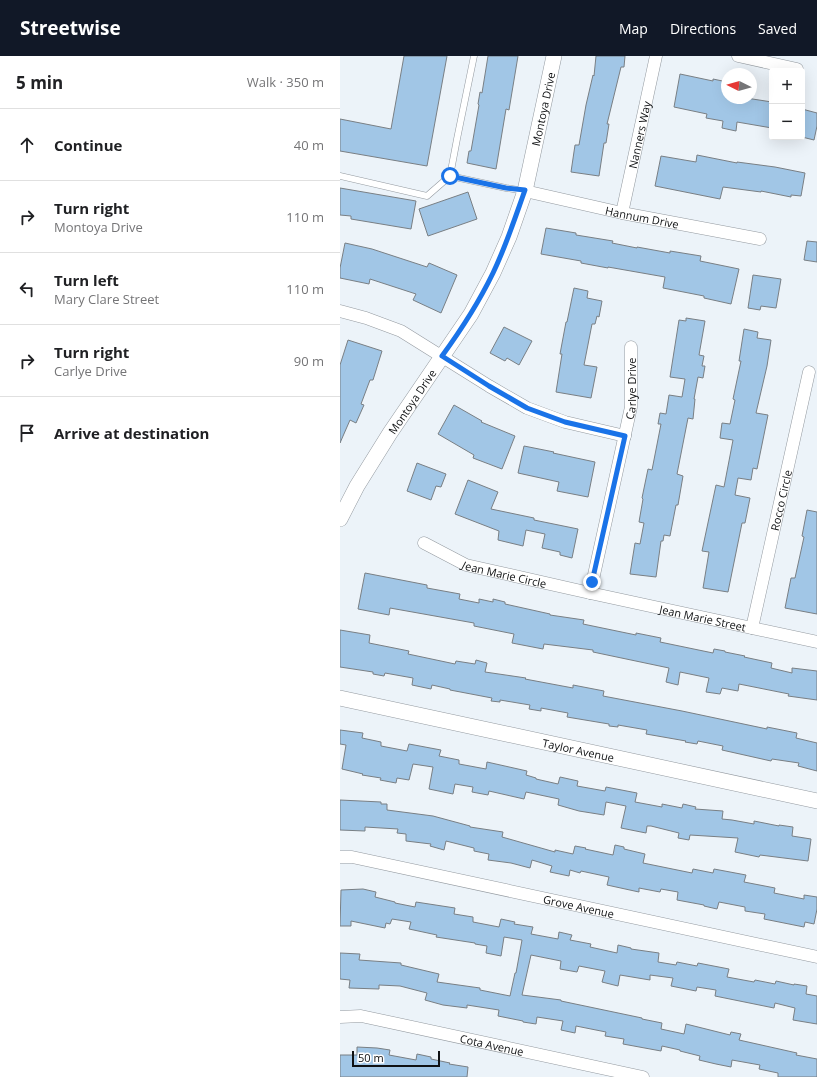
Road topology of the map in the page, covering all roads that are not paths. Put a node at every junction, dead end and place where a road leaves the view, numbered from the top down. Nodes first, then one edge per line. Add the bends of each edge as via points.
1 (474, 56) edge
2 (554, 56) edge
3 (656, 56) edge
4 (738, 56) edge
5 (792, 68) edge
6 (340, 176) edge
7 (450, 176) junction
8 (525, 190) junction
9 (622, 213) junction
10 (760, 239) dead end
11 (340, 311) edge
12 (631, 347) dead end
13 (442, 356) junction
14 (809, 372) dead end
15 (625, 436) junction
16 (340, 519) edge
17 (424, 543) dead end
18 (590, 593) junction
19 (752, 628) junction
20 (817, 642) edge
21 (340, 698) edge
22 (817, 802) edge
23 (340, 857) edge
24 (817, 958) edge
25 (340, 1017) edge
26 (643, 1077) edge

1 - 7 lane
2 - 8 street, Montoya Drive
3 - 9 street, Nanners Way
4 - 5 street
6 - 7 lane via 427,196
7 - 8 lane
8 - 9 street, Hannum Drive
8 - 13 street, Montoya Drive via 493,273 471,314
9 - 10 street, Hannum Drive
11 - 13 street via 401,331
12 - 15 street, Carlye Drive via 631,407
13 - 15 street via 527,408 565,422
13 - 16 street, Montoya Drive via 390,433
14 - 19 street, Rocco Circle
15 - 18 street, Carlye Drive
17 - 18 street, Jean Marie Circle via 466,565
18 - 19 street, Jean Marie Street
19 - 20 street, Jean Marie Street
21 - 22 street, Taylor Avenue
23 - 24 street, Grove Avenue via 352,857
25 - 26 street, Cota Avenue via 361,1016

